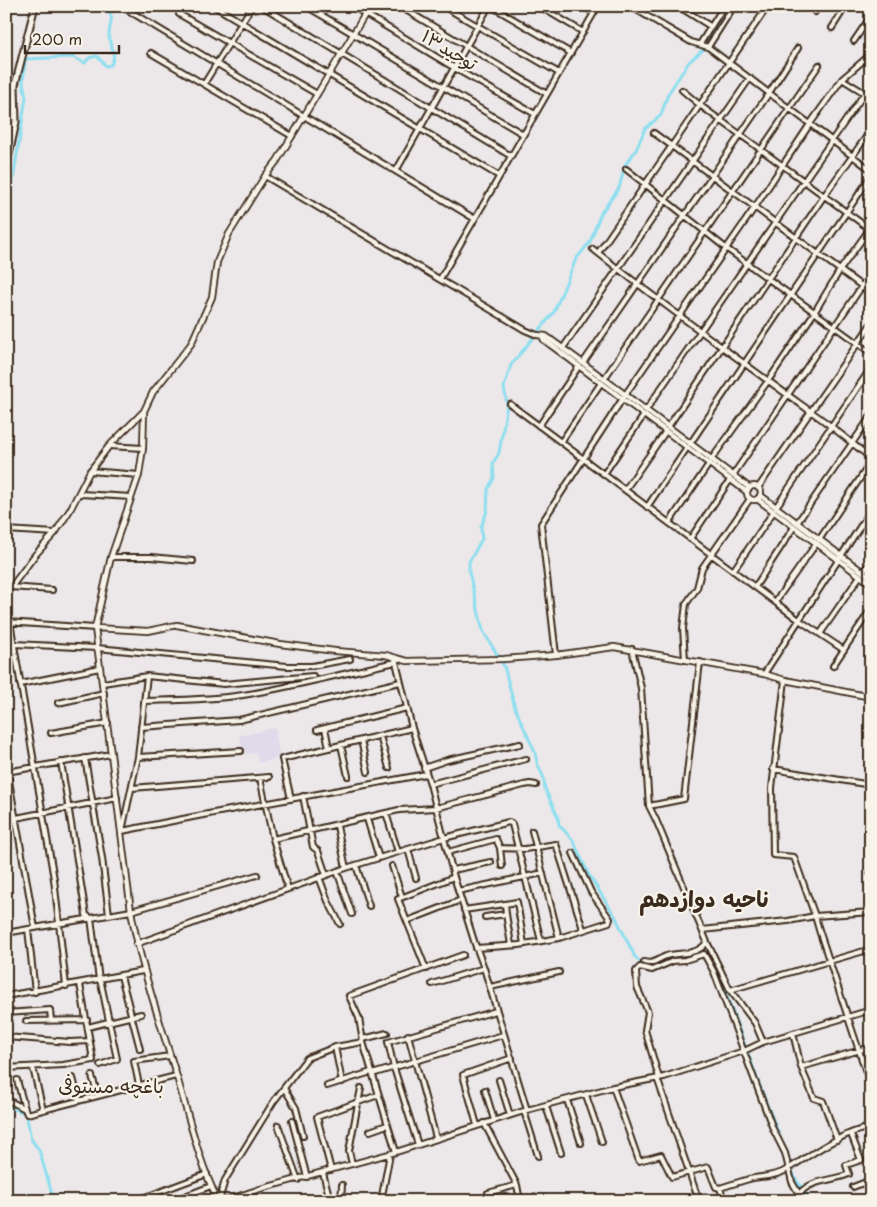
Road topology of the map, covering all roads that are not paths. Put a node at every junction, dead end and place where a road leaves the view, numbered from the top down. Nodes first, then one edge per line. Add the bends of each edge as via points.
1 (35, 6) edge
2 (120, 6) edge
3 (135, 6) edge
4 (214, 6) edge
5 (252, 6) edge
6 (262, 6) edge
7 (306, 6) edge
8 (352, 6) edge
9 (370, 6) edge
10 (399, 6) edge
11 (443, 6) edge
12 (490, 6) edge
13 (539, 6) edge
14 (582, 6) edge
15 (598, 6) edge
16 (630, 6) edge
17 (678, 6) edge
18 (724, 6) edge
19 (734, 6) edge
20 (768, 6) edge
21 (819, 6) edge
22 (846, 6) edge
23 (815, 12) dead end
24 (131, 13) junction
25 (594, 13) junction
26 (179, 14) dead end
27 (365, 14) junction
28 (871, 16) edge
29 (242, 23) junction
30 (710, 26) junction
31 (478, 27) junction
32 (832, 28) dead end
33 (583, 32) junction
34 (353, 34) junction
35 (854, 41) dead end
36 (230, 43) junction
37 (700, 44) junction
38 (467, 46) junction
39 (708, 47) junction
40 (798, 48) dead end
41 (151, 52) dead end
42 (571, 53) junction
43 (341, 54) junction
44 (871, 54) edge
45 (217, 64) junction
46 (730, 64) junction
47 (819, 65) dead end
48 (455, 68) junction
49 (559, 73) junction
50 (329, 74) junction
51 (750, 78) junction
52 (842, 79) junction
53 (204, 84) junction
54 (444, 88) junction
55 (682, 90) dead end
56 (769, 93) junction
57 (317, 94) junction
58 (547, 94) junction
59 (864, 94) junction
60 (870, 96) edge
61 (701, 106) junction
62 (789, 107) junction
63 (432, 108) junction
64 (535, 114) junction
65 (304, 116) junction
66 (721, 120) junction
67 (810, 124) junction
68 (421, 128) junction
69 (871, 130) edge
70 (654, 133) dead end
71 (523, 134) junction
72 (740, 134) junction
73 (292, 136) junction
74 (833, 140) junction
75 (673, 146) junction
76 (760, 149) junction
77 (853, 155) junction
78 (511, 156) junction
79 (693, 160) junction
80 (783, 165) junction
81 (6, 169) edge
82 (626, 170) dead end
83 (871, 170) edge
84 (396, 171) junction
85 (712, 175) junction
86 (265, 176) junction
87 (500, 176) junction
88 (871, 176) edge
89 (804, 181) junction
90 (646, 185) junction
91 (732, 190) junction
92 (824, 196) junction
93 (666, 200) junction
94 (755, 207) junction
95 (846, 212) junction
96 (685, 216) junction
97 (475, 219) junction
98 (776, 222) junction
99 (870, 229) edge
100 (705, 231) junction
101 (797, 238) junction
102 (727, 248) junction
103 (592, 249) dead end
104 (598, 253) junction
105 (818, 254) junction
106 (747, 262) junction
107 (619, 269) junction
108 (840, 270) junction
109 (871, 273) edge
110 (440, 279) junction
111 (769, 279) junction
112 (638, 285) junction
113 (862, 286) junction
114 (871, 293) edge
115 (791, 296) junction
116 (658, 300) junction
117 (814, 313) junction
118 (679, 317) junction
119 (871, 324) edge
120 (835, 327) junction
121 (701, 332) junction
122 (539, 336) junction
123 (858, 343) junction
124 (722, 346) junction
125 (563, 348) junction
126 (871, 353) edge
127 (581, 364) junction
128 (744, 364) junction
129 (871, 368) edge
130 (603, 381) junction
131 (768, 381) junction
132 (788, 396) junction
133 (624, 397) junction
134 (510, 404) dead end
135 (144, 411) junction
136 (811, 411) junction
137 (645, 413) junction
138 (871, 416) edge
139 (539, 426) junction
140 (832, 427) junction
141 (667, 429) junction
142 (561, 442) junction
143 (852, 444) junction
144 (109, 446) junction
145 (689, 446) junction
146 (143, 448) junction
147 (584, 458) junction
148 (871, 458) edge
149 (710, 462) junction
150 (871, 462) edge
151 (90, 471) junction
152 (139, 474) junction
153 (604, 474) junction
154 (732, 478) junction
155 (758, 488) junction
156 (626, 490) junction
157 (748, 490) junction
158 (81, 494) dead end
159 (131, 497) junction
160 (759, 497) junction
161 (750, 499) junction
162 (647, 507) junction
163 (775, 509) junction
164 (871, 510) edge
165 (669, 523) junction
166 (796, 525) junction
167 (6, 530) edge
168 (55, 534) junction
169 (690, 539) junction
170 (818, 542) junction
171 (712, 555) junction
172 (111, 557) junction
173 (839, 558) junction
174 (193, 561) dead end
175 (871, 561) edge
176 (733, 571) junction
177 (862, 574) junction
178 (871, 578) edge
179 (871, 584) edge
180 (10, 587) junction
181 (755, 587) junction
182 (52, 590) dead end
183 (6, 594) edge
184 (775, 602) junction
185 (871, 608) edge
186 (799, 620) junction
187 (8, 622) edge
188 (95, 628) junction
189 (820, 634) junction
190 (14, 644) junction
191 (97, 648) junction
192 (632, 649) junction
193 (844, 650) junction
194 (556, 656) junction
195 (350, 659) dead end
196 (395, 660) junction
197 (685, 660) junction
198 (700, 662) junction
199 (312, 666) junction
200 (833, 666) dead end
201 (100, 668) junction
202 (764, 674) junction
203 (147, 676) junction
204 (313, 678) junction
205 (786, 680) junction
206 (400, 682) junction
207 (103, 683) junction
208 (20, 684) junction
209 (104, 694) junction
210 (871, 697) edge
211 (144, 701) junction
212 (58, 703) dead end
213 (407, 708) junction
214 (108, 723) junction
215 (142, 727) junction
216 (325, 728) junction
217 (412, 728) junction
218 (317, 730) dead end
219 (51, 733) dead end
220 (380, 736) junction
221 (361, 740) junction
222 (520, 744) dead end
223 (341, 745) junction
224 (330, 748) junction
225 (241, 751) dead end
226 (111, 754) junction
227 (138, 757) junction
228 (84, 758) junction
229 (526, 759) dead end
230 (61, 762) junction
231 (6, 764) edge
232 (35, 768) junction
233 (388, 768) dead end
234 (424, 768) junction
235 (773, 769) junction
236 (7, 772) edge
237 (368, 772) dead end
238 (426, 774) junction
239 (348, 776) dead end
240 (269, 777) dead end
241 (260, 778) junction
242 (430, 784) junction
243 (536, 785) dead end
244 (871, 785) edge
245 (132, 788) junction
246 (303, 796) junction
247 (117, 798) junction
248 (291, 799) junction
249 (92, 803) junction
250 (265, 804) junction
251 (649, 806) junction
252 (70, 808) junction
253 (436, 808) junction
254 (42, 813) junction
255 (386, 813) junction
256 (16, 818) junction
257 (367, 819) junction
258 (6, 820) edge
259 (337, 826) junction
260 (122, 831) junction
261 (310, 831) junction
262 (532, 831) dead end
263 (444, 838) junction
264 (273, 839) junction
265 (500, 848) junction
266 (536, 848) junction
267 (518, 849) junction
268 (408, 850) junction
269 (398, 852) junction
270 (448, 852) junction
271 (573, 853) dead end
272 (379, 858) junction
273 (491, 862) dead end
274 (356, 865) junction
275 (392, 866) dead end
276 (502, 866) dead end
277 (346, 868) junction
278 (452, 870) junction
279 (337, 871) junction
280 (543, 873) junction
281 (257, 875) dead end
282 (326, 875) junction
283 (319, 877) junction
284 (525, 877) junction
285 (416, 878) dead end
286 (454, 878) junction
287 (288, 889) junction
288 (458, 891) junction
289 (402, 897) junction
290 (461, 900) junction
291 (505, 904) junction
292 (369, 906) dead end
293 (464, 910) junction
294 (131, 911) junction
295 (871, 912) edge
296 (352, 914) dead end
297 (506, 914) junction
298 (109, 915) junction
299 (815, 916) junction
300 (485, 917) dead end
301 (91, 918) junction
302 (407, 921) junction
303 (60, 924) junction
304 (340, 924) dead end
305 (35, 928) junction
306 (28, 929) junction
307 (583, 929) junction
308 (702, 930) junction
309 (6, 933) edge
310 (559, 938) junction
311 (541, 941) junction
312 (708, 942) junction
313 (136, 944) junction
314 (524, 944) junction
315 (511, 945) junction
316 (476, 948) junction
317 (871, 949) edge
318 (463, 955) dead end
319 (830, 961) junction
320 (644, 962) dead end
321 (484, 968) junction
322 (426, 969) junction
323 (143, 971) junction
324 (559, 972) dead end
325 (121, 976) junction
326 (99, 980) junction
327 (80, 984) junction
328 (432, 984) dead end
329 (66, 986) junction
330 (490, 987) junction
331 (730, 990) junction
332 (34, 992) junction
333 (6, 996) edge
334 (496, 1010) junction
335 (871, 1010) edge
336 (6, 1013) edge
337 (141, 1014) dead end
338 (131, 1017) junction
339 (848, 1017) junction
340 (52, 1020) junction
341 (86, 1020) junction
342 (26, 1021) dead end
343 (109, 1022) junction
344 (6, 1023) edge
345 (88, 1028) junction
346 (6, 1033) edge
347 (388, 1033) dead end
348 (793, 1033) junction
349 (408, 1035) junction
350 (503, 1035) junction
351 (6, 1037) edge
352 (363, 1040) junction
353 (90, 1041) junction
354 (764, 1042) junction
355 (335, 1047) junction
356 (871, 1047) edge
357 (140, 1049) dead end
358 (859, 1050) junction
359 (744, 1051) junction
360 (170, 1056) junction
361 (512, 1058) junction
362 (416, 1061) junction
363 (100, 1065) dead end
364 (801, 1067) junction
365 (6, 1068) edge
366 (33, 1068) junction
367 (394, 1068) junction
368 (871, 1071) edge
369 (372, 1073) junction
370 (866, 1073) junction
371 (92, 1076) dead end
372 (176, 1076) junction
373 (73, 1078) dead end
374 (658, 1078) junction
375 (17, 1080) dead end
376 (499, 1080) dead end
377 (342, 1082) junction
378 (139, 1085) junction
379 (327, 1086) dead end
380 (613, 1087) junction
381 (871, 1087) edge
382 (284, 1088) junction
383 (361, 1088) dead end
384 (485, 1090) dead end
385 (378, 1095) junction
386 (586, 1095) junction
387 (98, 1096) junction
388 (6, 1099) edge
389 (79, 1100) junction
390 (567, 1100) junction
391 (358, 1101) junction
392 (546, 1106) junction
393 (25, 1109) junction
394 (43, 1110) junction
395 (526, 1110) junction
396 (510, 1115) junction
397 (494, 1120) junction
398 (292, 1121) dead end
399 (484, 1123) junction
400 (387, 1124) junction
401 (278, 1125) dead end
402 (477, 1125) junction
403 (869, 1128) edge
404 (370, 1131) dead end
405 (851, 1134) junction
406 (871, 1135) edge
407 (304, 1136) dead end
408 (436, 1138) junction
409 (837, 1140) junction
410 (602, 1142) dead end
411 (582, 1143) dead end
412 (418, 1144) junction
413 (396, 1152) junction
414 (561, 1153) dead end
415 (390, 1154) junction
416 (538, 1156) dead end
417 (352, 1164) junction
418 (790, 1167) junction
419 (331, 1170) junction
420 (689, 1172) junction
421 (323, 1173) junction
422 (207, 1174) junction
423 (307, 1177) junction
424 (298, 1180) junction
425 (871, 1180) edge
426 (517, 1185) junction
427 (211, 1186) junction
428 (342, 1186) dead end
429 (853, 1187) dead end
430 (720, 1188) junction
431 (328, 1192) dead end
432 (488, 1193) dead end
433 (800, 1193) junction
434 (135, 1201) edge
435 (172, 1201) edge
436 (219, 1201) edge
437 (224, 1201) edge
438 (341, 1201) edge
439 (380, 1201) edge
440 (520, 1201) edge
441 (699, 1201) edge
442 (724, 1201) edge
443 (802, 1201) edge

1 - 81 main road via 14,85 16,122
2 - 24 street
3 - 24 street
4 - 29 street
5 - 29 street
6 - 43 street
7 - 34 street
8 - 27 street, توحید۱۳
9 - 27 street
10 - 38 street
11 - 31 street
12 - 31 street
12 - 42 street
13 - 33 street
14 - 25 street
15 - 25 street
16 - 37 street via 690,42
17 - 30 street
18 - 30 street
19 - 39 street
20 - 46 street
21 - 23 street
22 - 32 street
24 - 45 street
25 - 33 street
26 - 36 street
27 - 34 street
27 - 48 street, توحید۱۳
28 - 35 street
29 - 36 street
29 - 50 street
30 - 37 street
31 - 38 street
31 - 49 street
33 - 42 street
34 - 43 street
34 - 54 street
36 - 45 street
36 - 57 street
37 - 39 street
38 - 48 street
38 - 58 street
39 - 46 street
40 - 56 street
41 - 53 street
42 - 49 street
43 - 50 street
43 - 63 street
44 - 52 street
45 - 53 street
45 - 65 street
46 - 51 street
46 - 61 street
47 - 62 street
48 - 54 street
48 - 64 street, توحید۱۳
49 - 58 street
50 - 57 street
50 - 68 street
51 - 56 street
51 - 66 street
52 - 59 street
52 - 67 street
53 - 73 street
54 - 63 street
54 - 71 street
55 - 61 street
56 - 62 street
56 - 72 street
57 - 65 street
58 - 64 street
59 - 60 street
59 - 74 street
61 - 66 street
61 - 75 street
62 - 67 street
62 - 76 street
63 - 68 street
63 - 78 street
64 - 71 street
65 - 73 street
65 - 84 street
66 - 72 street
66 - 79 street
67 - 74 street
67 - 80 street
68 - 84 street
68 - 87 street
69 - 77 street
70 - 75 street
71 - 78 street
72 - 76 street
72 - 85 street
73 - 86 street
74 - 77 street
74 - 89 street
75 - 79 street
75 - 90 street
76 - 80 street
76 - 91 street
77 - 83 street
77 - 92 street
78 - 87 street
79 - 85 street
79 - 93 street
80 - 89 street
80 - 94 street
82 - 90 street
84 - 97 street
85 - 91 street
85 - 96 street
86 - 110 street
86 - 135 street via 229,234 217,262 212,297 191,344 153,392
87 - 97 street
88 - 95 street
89 - 92 street
89 - 98 street
90 - 93 street
90 - 104 street
91 - 94 street
91 - 100 street
92 - 95 street
92 - 101 street
93 - 96 street
93 - 107 street
94 - 98 street
94 - 102 street
95 - 99 street
95 - 105 street
96 - 100 street
96 - 112 street
97 - 110 street
98 - 101 street
98 - 106 street
99 - 108 street
100 - 102 street
100 - 116 street
101 - 105 street
101 - 111 street
102 - 106 street
102 - 118 street
103 - 104 street
104 - 107 street
105 - 108 street
105 - 115 street
106 - 111 street
106 - 121 street
107 - 112 street
107 - 125 street
108 - 113 street
108 - 117 street
109 - 113 street
110 - 122 street
111 - 115 street
111 - 124 street
112 - 116 street
112 - 127 street
113 - 114 street
113 - 120 street
115 - 117 street
115 - 128 street
116 - 118 street
116 - 130 street
117 - 120 street
117 - 131 street
118 - 121 street
118 - 133 street
119 - 123 street
120 - 123 street
120 - 132 street
121 - 124 street
121 - 137 street
122 - 125 street via 546,336
122 - 127 street
123 - 126 street
123 - 136 street
124 - 128 street
124 - 141 street
125 - 127 street
127 - 130 street
127 - 139 street
128 - 131 street
128 - 145 street
129 - 140 street
130 - 133 street
130 - 142 street
131 - 132 street
131 - 149 street
132 - 136 street
132 - 154 street
133 - 137 street
133 - 147 street
134 - 139 street
135 - 144 street
135 - 146 street
136 - 140 street
136 - 155 street
137 - 141 street
137 - 153 street
138 - 143 street
139 - 142 street
140 - 143 street
140 - 163 street
141 - 145 street
141 - 156 street
142 - 147 street
143 - 148 street
143 - 166 street
144 - 146 street
144 - 151 street
145 - 149 street
145 - 162 street
146 - 152 street
147 - 153 street
147 - 194 street via 541,524
149 - 154 street
149 - 165 street
150 - 170 street
151 - 152 street
151 - 168 street
152 - 159 street
153 - 156 street
154 - 157 street
154 - 169 street
155 - 157 street via 753,486
155 - 160 street
156 - 162 street
157 - 161 street
158 - 159 street
159 - 172 street
160 - 161 street
160 - 163 street
161 - 171 street
162 - 165 street
163 - 166 street
163 - 176 street
164 - 173 street
165 - 169 street
166 - 170 street
166 - 181 street
167 - 168 street
168 - 180 street
169 - 171 street
170 - 173 street
170 - 184 street
171 - 176 street
171 - 197 street via 702,568 697,588 685,609
172 - 174 street
172 - 188 street
173 - 177 street
173 - 186 street
175 - 177 street
176 - 181 street
177 - 178 street
177 - 179 street
177 - 189 street
180 - 182 street
180 - 183 street
181 - 184 street
184 - 186 street
185 - 193 street
186 - 189 street
186 - 202 street
187 - 188 street
187 - 190 street
188 - 191 street
188 - 196 street via 148,631 177,625 280,644 386,655
189 - 193 street
190 - 191 street
190 - 208 street
191 - 199 street
191 - 201 street
192 - 194 street via 614,647
192 - 197 street
192 - 251 street via 642,688
193 - 200 street
194 - 196 street
195 - 199 street
196 - 204 street
196 - 206 street
197 - 198 street
198 - 202 street
198 - 251 street via 684,799
199 - 204 street
201 - 207 street
201 - 208 street
202 - 205 street
203 - 204 street via 224,684
203 - 207 street
203 - 211 street
204 - 211 street via 252,693 210,699
205 - 210 street
205 - 235 street
206 - 213 street
206 - 215 street via 239,720
207 - 209 street
208 - 232 street
209 - 212 street
209 - 214 street
211 - 215 street
213 - 216 street
213 - 217 street
214 - 219 street
214 - 226 street
215 - 227 street
216 - 218 street
216 - 224 street
217 - 220 street
217 - 234 street
220 - 221 street
220 - 233 street
221 - 223 street
221 - 237 street
222 - 234 street
223 - 224 street
223 - 239 street
224 - 248 street via 282,759
225 - 227 street
226 - 228 street
226 - 247 street
227 - 245 street
228 - 230 street
228 - 249 street
229 - 242 street
230 - 232 street
230 - 252 street
231 - 236 street
232 - 236 street
232 - 254 street
234 - 238 street
235 - 244 street
235 - 299 street via 773,854 794,857
236 - 256 street
238 - 242 street
238 - 246 street
240 - 241 street
241 - 245 street
241 - 250 street
242 - 253 street
243 - 253 street via 524,785
245 - 260 street
246 - 248 street
246 - 261 street
247 - 249 street
247 - 260 street
248 - 250 street
249 - 252 street
249 - 298 street
250 - 260 street
250 - 264 street
251 - 308 street
252 - 254 street
252 - 301 street via 86,915
253 - 255 street
253 - 263 street
254 - 256 street
254 - 303 street
255 - 257 street
255 - 269 street
256 - 258 street
256 - 305 street
257 - 259 street
257 - 272 street
259 - 261 street
259 - 277 street
260 - 294 street
261 - 264 street
261 - 282 street via 313,847 318,851
262 - 266 street
263 - 267 street via 511,822
263 - 268 street
263 - 270 street
264 - 287 street
265 - 267 street
265 - 270 street via 496,839
265 - 276 street
266 - 267 street
266 - 280 street
266 - 307 street via 557,844
267 - 284 street
268 - 269 street
268 - 285 street
269 - 272 street
270 - 278 street
271 - 307 street via 591,892 610,921
272 - 274 street
273 - 278 street
274 - 277 street
274 - 292 street
275 - 289 street
277 - 279 street
278 - 286 street
279 - 282 street
279 - 296 street
280 - 284 street
280 - 310 street
281 - 294 street
282 - 283 street
283 - 287 street
283 - 304 street
284 - 288 street
284 - 311 street
286 - 288 street
286 - 289 street
287 - 313 street
288 - 290 street
289 - 302 street via 398,899
290 - 293 street
290 - 302 street
291 - 293 street
291 - 297 street
291 - 314 street via 517,902
293 - 316 street
294 - 298 street
294 - 313 street
295 - 299 street
297 - 300 street
297 - 315 street
298 - 301 street
299 - 308 street
299 - 319 street
301 - 303 street
301 - 326 street
302 - 322 street
303 - 305 street
303 - 329 street
305 - 306 street
306 - 309 street
306 - 332 street
307 - 310 street
308 - 312 street
310 - 311 street
311 - 314 street
312 - 320 street via 690,953 666,956 649,964
312 - 331 street
313 - 323 street
314 - 315 street
315 - 316 street
316 - 321 street
317 - 319 street
318 - 322 street
319 - 331 street
319 - 339 street
321 - 328 street
321 - 330 street
322 - 352 street via 349,996 359,1018
323 - 325 street
323 - 360 street
324 - 330 street
325 - 326 street
325 - 338 street
326 - 327 street
326 - 343 street
327 - 329 street
327 - 341 street
329 - 332 street
330 - 334 street
331 - 354 street via 755,1023
332 - 333 street
334 - 349 street
334 - 350 street
335 - 339 street
336 - 340 street via 50,1010
337 - 338 street
338 - 343 street
338 - 357 street
339 - 348 street
339 - 358 street
340 - 341 street
340 - 342 street
341 - 345 street
343 - 345 street
343 - 363 street via 117,1060
344 - 346 street
345 - 353 street
347 - 352 street
348 - 354 street
348 - 364 street
349 - 362 street
349 - 367 street via 388,1042
350 - 361 street
350 - 362 street
351 - 353 street
352 - 355 street
352 - 369 street
353 - 366 street via 92,1060
354 - 359 street
355 - 377 street
355 - 382 street via 310,1056
356 - 358 street
358 - 364 street
358 - 370 street
359 - 374 street
359 - 374 street via 704,954 652,970 640,967 636,971 638,987 648,1012 644,1030
359 - 418 street
360 - 372 street
360 - 378 street via 134,1061
361 - 395 street
361 - 402 street via 463,1075
362 - 367 street
362 - 408 street
364 - 409 street via 814,1098 823,1100
365 - 366 street
366 - 394 street
367 - 369 street
367 - 412 street
368 - 370 street
369 - 377 street
369 - 385 street
370 - 381 street
371 - 387 street
372 - 378 street
372 - 422 street
373 - 389 street
374 - 380 street
374 - 420 street
375 - 393 street
376 - 396 street
377 - 379 street
378 - 387 street
380 - 386 street
380 - 420 street via 638,1160 662,1155 672,1177
382 - 407 street via 296,1108
382 - 436 street via 225,1180
383 - 391 street
384 - 397 street
385 - 391 street
385 - 400 street
386 - 390 street
386 - 410 street
387 - 389 street
388 - 393 street
389 - 394 street
390 - 392 street
390 - 411 street
391 - 417 street via 349,1150
391 - 419 street via 317,1117
392 - 395 street
392 - 414 street
393 - 394 street via 26,1114
395 - 396 street
395 - 416 street
396 - 397 street
397 - 399 street
398 - 423 street
399 - 402 street
399 - 426 street
400 - 404 street
400 - 413 street
401 - 424 street
402 - 408 street
403 - 405 street
403 - 406 street
405 - 409 street
405 - 433 street via 860,1162 846,1165 849,1174 820,1181
408 - 412 street
409 - 418 street
412 - 413 street
413 - 415 street
415 - 417 street
415 - 439 street
417 - 419 street
418 - 430 street via 777,1174
418 - 433 street via 792,1182
419 - 421 street
420 - 430 street via 708,1167 716,1187
420 - 441 street
421 - 423 street
421 - 431 street
422 - 427 street
422 - 434 street
423 - 424 street
424 - 437 street
425 - 429 street
426 - 432 street
426 - 440 street
427 - 435 street
427 - 436 street
428 - 438 street
430 - 442 street
433 - 443 street

